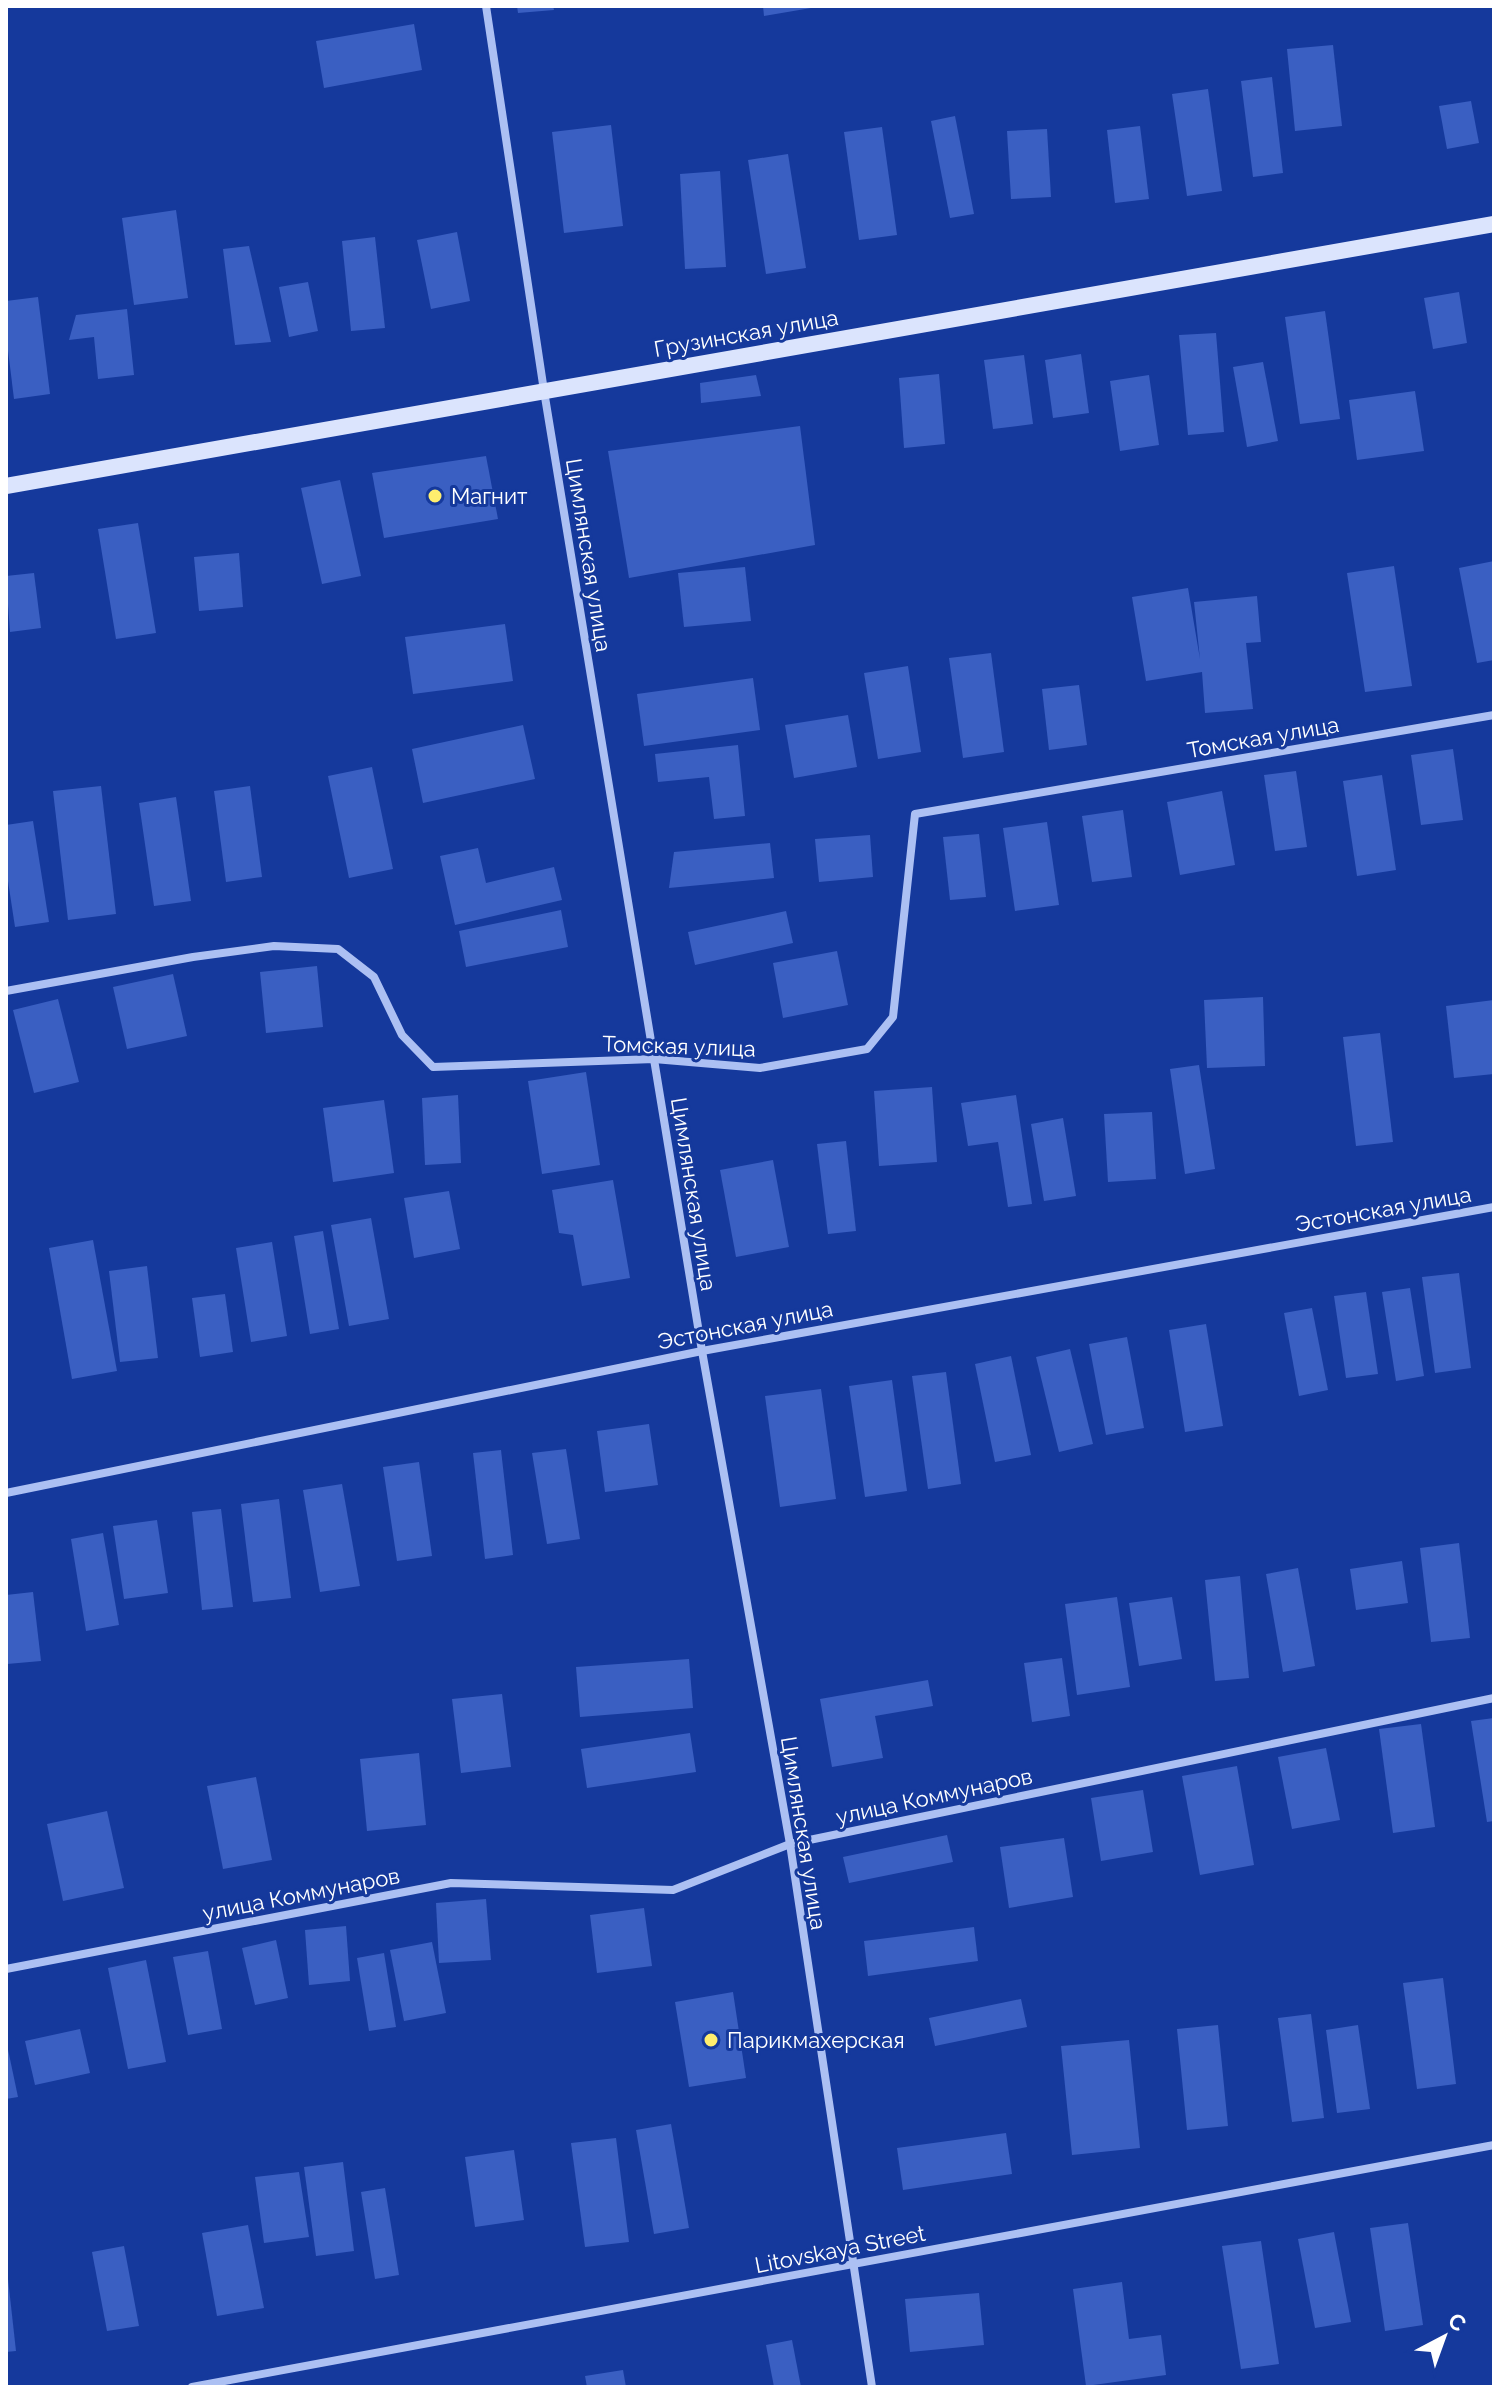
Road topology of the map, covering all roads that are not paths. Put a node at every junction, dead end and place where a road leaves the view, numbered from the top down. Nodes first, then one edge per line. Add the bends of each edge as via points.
1 (486, 6) edge
2 (1494, 224) edge
3 (544, 391) junction
4 (6, 486) edge
5 (1494, 715) edge
6 (6, 991) edge
7 (654, 1059) junction
8 (1494, 1207) edge
9 (702, 1351) junction
10 (6, 1493) edge
11 (1494, 1698) edge
12 (790, 1844) junction
13 (6, 1969) edge
14 (1494, 2145) edge
15 (852, 2265) junction
16 (192, 2387) edge
17 (872, 2387) edge

1 - 3 street, Цимлянская улица
2 - 3 main road, Грузинская улица
3 - 4 main road, Грузинская улица
3 - 7 street, Цимлянская улица
5 - 7 street, Томская улица via 915,814 893,1017 867,1049 760,1068
6 - 7 street, Томская улица via 274,946 338,949 374,977 402,1035 433,1067
7 - 9 street, Цимлянская улица
8 - 9 street, Эстонская улица
9 - 10 street, Эстонская улица
9 - 12 street, Цимлянская улица
11 - 12 street, улица Коммунаров
12 - 13 street, улица Коммунаров via 673,1890 451,1883
12 - 15 street, Цимлянская улица
14 - 15 street, Litovskaya Street
15 - 16 street, Litovskaya Street
15 - 17 street, Цимлянская улица

